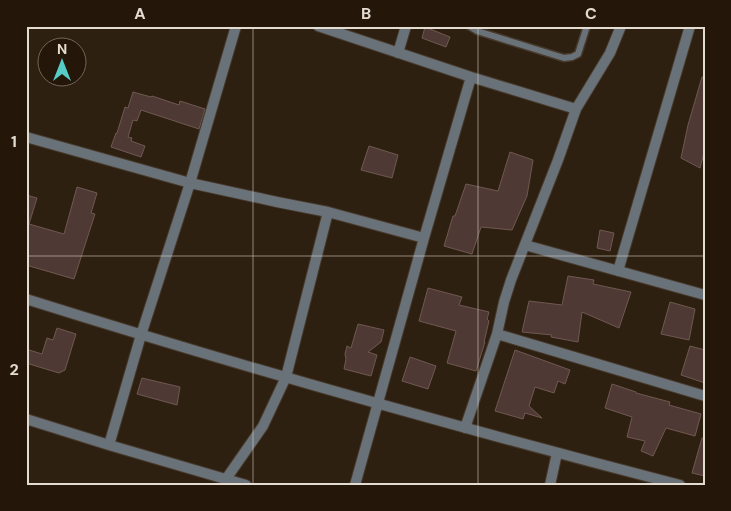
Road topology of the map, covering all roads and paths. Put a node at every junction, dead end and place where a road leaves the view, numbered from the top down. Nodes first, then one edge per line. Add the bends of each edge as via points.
1 (236, 26) edge
2 (318, 26) edge
3 (406, 26) edge
4 (469, 26) edge
5 (587, 26) edge
6 (621, 26) edge
7 (690, 26) edge
8 (398, 53) junction
9 (471, 77) junction
10 (576, 109) junction
11 (26, 137) edge
12 (190, 183) junction
13 (328, 212) junction
14 (424, 238) junction
15 (526, 245) junction
16 (618, 271) junction
17 (705, 296) edge
18 (26, 299) edge
19 (497, 334) junction
20 (141, 335) junction
21 (286, 377) junction
22 (705, 396) edge
23 (378, 403) junction
24 (26, 418) edge
25 (465, 428) junction
26 (109, 445) junction
27 (557, 453) junction
28 (226, 479) junction
29 (246, 485) edge
30 (355, 485) edge
31 (550, 485) edge
32 (680, 485) edge

1 - 12 street
2 - 8 street
3 - 8 street
4 - 5 lane via 572,58 578,54
6 - 10 street via 610,52
7 - 16 street
8 - 9 street
9 - 10 street
9 - 14 street
10 - 15 street
11 - 12 street
12 - 13 street
12 - 20 street
13 - 14 street
13 - 21 street
14 - 23 street
15 - 16 street
15 - 19 street via 504,302
16 - 17 street
18 - 20 street
19 - 22 street
19 - 25 street
20 - 21 street
20 - 26 street
21 - 23 street
21 - 28 street via 263,426
23 - 25 street
23 - 30 street
24 - 26 street
25 - 27 street
26 - 28 street
27 - 31 street
27 - 32 street
28 - 29 street

